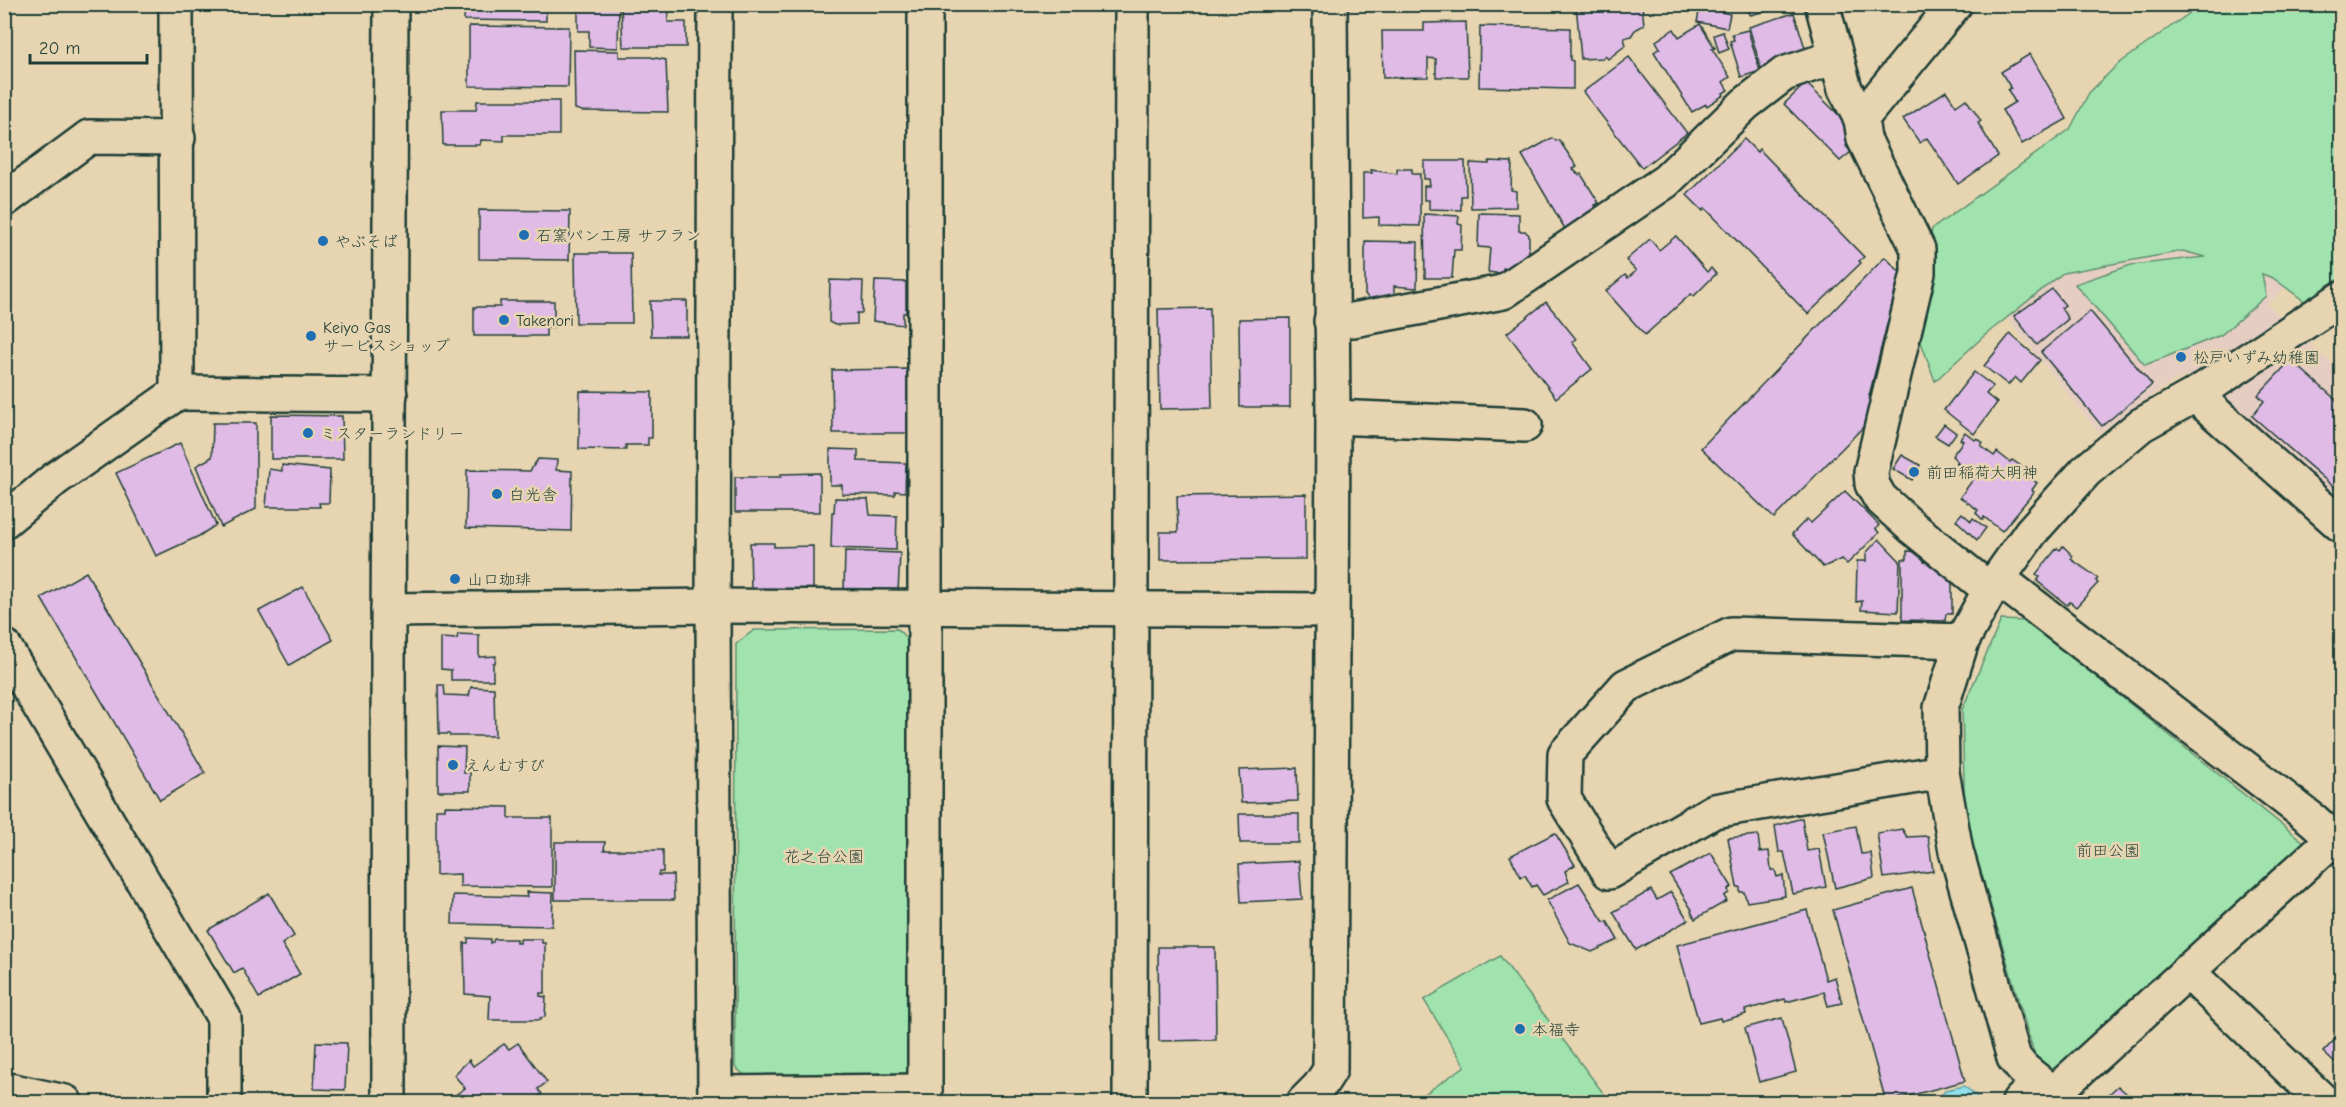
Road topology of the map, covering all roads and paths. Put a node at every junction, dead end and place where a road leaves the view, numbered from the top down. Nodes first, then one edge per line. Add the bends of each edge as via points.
1 (176, 4) edge
2 (391, 4) edge
3 (715, 4) edge
4 (925, 4) edge
5 (1132, 4) edge
6 (1330, 4) edge
7 (1822, 4) edge
8 (1955, 4) edge
9 (1835, 57) junction
10 (1861, 119) junction
11 (177, 138) junction
12 (4, 200) edge
13 (2342, 298) edge
14 (1331, 321) junction
15 (177, 393) junction
16 (390, 395) junction
17 (2195, 395) junction
18 (1333, 417) junction
19 (1525, 425) dead end
20 (4, 521) edge
21 (2342, 526) edge
22 (1994, 585) junction
23 (713, 606) junction
24 (926, 608) junction
25 (388, 610) junction
26 (1131, 610) junction
27 (1331, 610) junction
28 (1962, 641) junction
29 (4, 646) edge
30 (1942, 772) junction
31 (2339, 838) edge
32 (2187, 971) junction
33 (4, 1089) edge
34 (2044, 1095) edge
35 (925, 1097) edge
36 (1320, 1097) edge
37 (715, 1098) edge
38 (65, 1102) edge
39 (224, 1102) edge
40 (389, 1102) edge
41 (1130, 1102) edge
42 (2324, 1102) edge

1 - 11 street
2 - 16 street
3 - 23 street
4 - 24 street
5 - 26 street
6 - 14 street
7 - 9 street
8 - 10 street
9 - 10 street via 1845,89
9 - 14 street via 1784,74 1744,104 1666,181 1503,292
10 - 22 street via 1864,140 1918,249 1918,273 1871,472 1872,484 1880,498 1912,528
11 - 12 street via 89,137
11 - 15 street
13 - 17 street
14 - 18 street
15 - 16 street
15 - 20 street via 55,479
16 - 25 street
17 - 21 street
17 - 22 street via 2141,424 2086,471 2031,532
18 - 19 street
18 - 27 street
22 - 28 street
22 - 31 street
23 - 24 street
23 - 25 street
23 - 37 street
24 - 26 street
24 - 35 street
25 - 40 street
26 - 27 street
26 - 41 street
27 - 36 street via 1330,1070
28 - 30 street via 1941,708
28 - 30 street via 1731,634 1626,686 1565,754 1564,799 1609,872 1714,811
29 - 39 street via 224,1018
30 - 34 street via 1956,852 2014,1058
31 - 32 street
32 - 34 street
32 - 42 street
33 - 38 street
35 - 37 street

